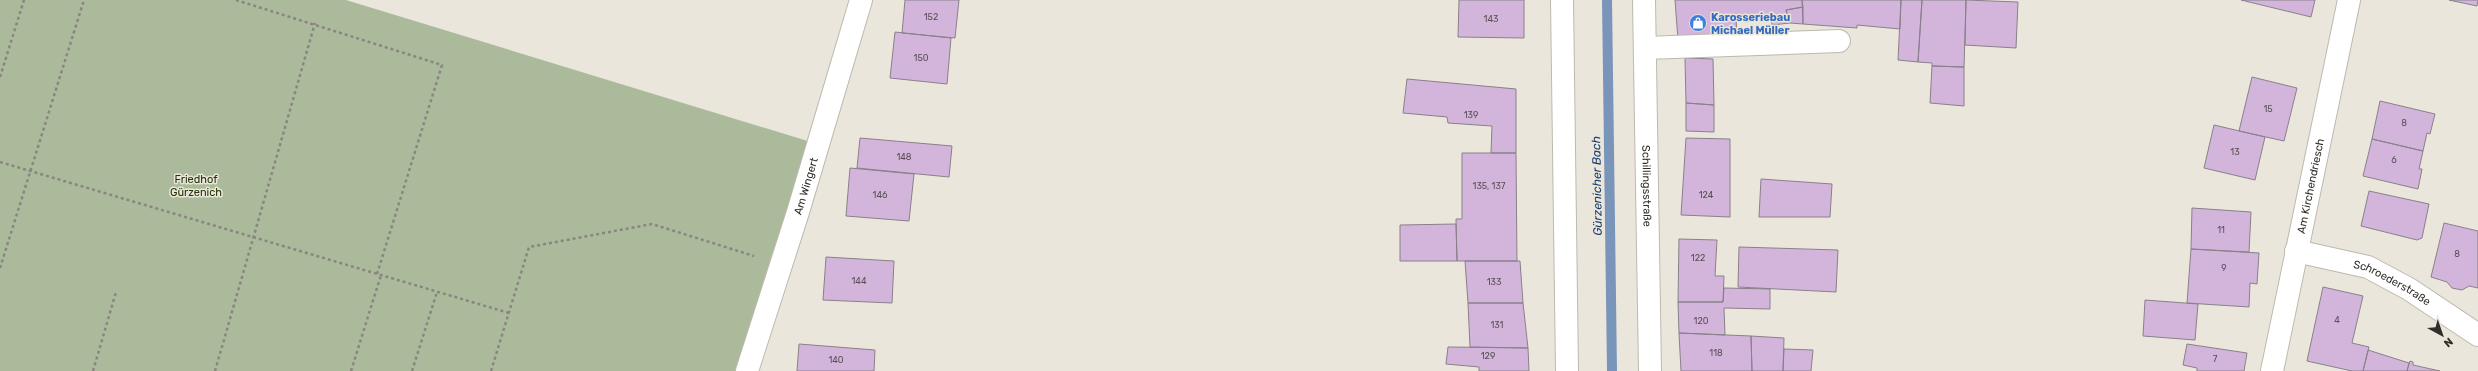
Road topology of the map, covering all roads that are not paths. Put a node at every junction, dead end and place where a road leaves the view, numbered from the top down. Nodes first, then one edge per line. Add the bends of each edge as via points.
1 (861, 0) edge
2 (1562, 0) edge
3 (1644, 0) edge
4 (2349, 0) edge
5 (1840, 41) dead end
6 (1645, 48) junction
7 (2296, 251) junction
8 (2478, 335) edge
9 (747, 371) edge
10 (1567, 371) edge
11 (1650, 371) edge
12 (2272, 371) edge

1 - 9 street, Am Wingert
2 - 10 street
3 - 6 street, Schillingsstraße
4 - 7 street, Am Kirchendriesch
5 - 6 street
6 - 11 street, Schillingsstraße
7 - 8 street, Schroederstraße via 2368,267 2410,289
7 - 12 street, Am Kirchendriesch

